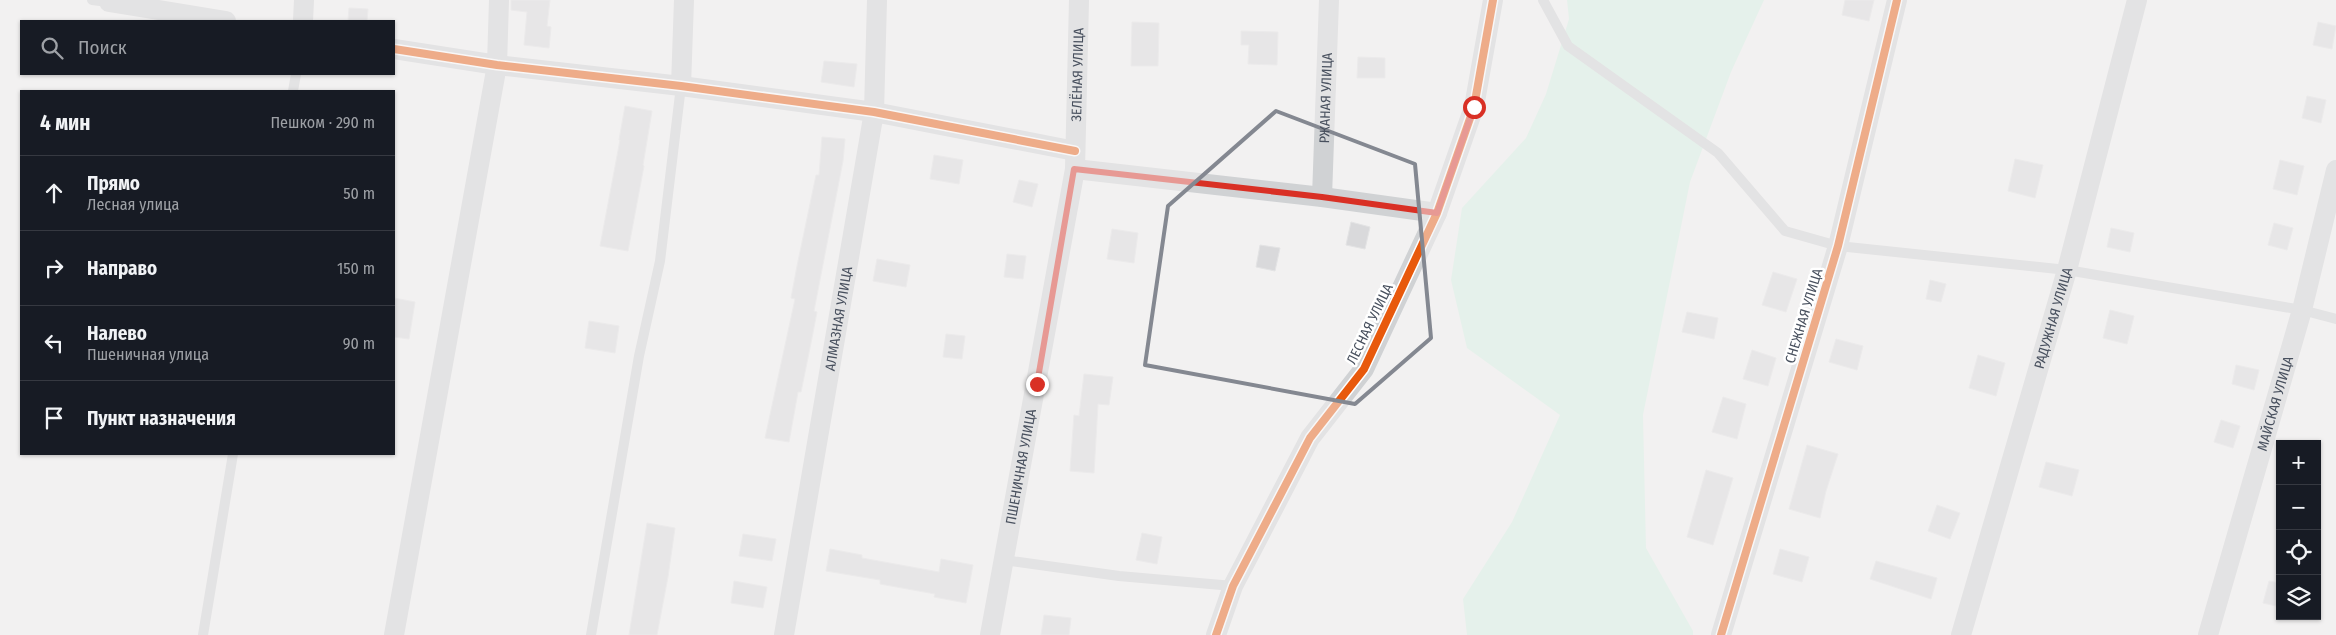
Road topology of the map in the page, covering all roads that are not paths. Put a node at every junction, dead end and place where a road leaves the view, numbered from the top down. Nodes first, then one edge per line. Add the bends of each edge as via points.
1 (304, 0) edge
2 (499, 0) edge
3 (684, 0) edge
4 (877, 0) edge
5 (1079, 0) edge
6 (1329, 0) edge
7 (1493, 0) edge
8 (1543, 0) edge
9 (1897, 0) edge
10 (2137, 0) edge
11 (104, 1) edge
12 (220, 20) edge
13 (304, 20) edge
14 (395, 48) edge
15 (497, 65) junction
16 (296, 75) edge
17 (681, 86) junction
18 (294, 90) edge
19 (874, 112) junction
20 (1075, 160) junction
21 (2336, 170) edge
22 (1322, 197) junction
23 (1437, 213) junction
24 (1838, 246) junction
25 (2068, 270) junction
26 (2302, 310) junction
27 (2336, 319) edge
28 (233, 455) edge
29 (1004, 560) junction
30 (1233, 586) junction
31 (203, 635) edge
32 (394, 635) edge
33 (591, 635) edge
34 (784, 635) edge
35 (990, 635) edge
36 (1216, 635) edge
37 (1721, 635) edge
38 (1960, 635) edge
39 (2208, 635) edge

1 - 13 street
2 - 15 street
3 - 17 street
4 - 19 street, АЛМАЗНАЯ УЛИЦА
5 - 20 street, ЗЕЛЁНАЯ УЛИЦА
6 - 22 street, РЖАНАЯ УЛИЦА
7 - 23 street, ЛЕСНАЯ УЛИЦА via 1474,107
8 - 24 lane via 1568,46 1718,153 1785,231
9 - 24 street, СНЕЖНАЯ УЛИЦА
10 - 25 street, РАДУЖНАЯ УЛИЦА
11 - 12 street
14 - 15 street
15 - 17 street
15 - 32 street
16 - 18 lane
17 - 19 street
17 - 33 lane via 660,261 639,356
19 - 20 street
19 - 34 street, АЛМАЗНАЯ УЛИЦА
20 - 22 street
20 - 29 street, ПШЕНИЧНАЯ УЛИЦА
21 - 26 street, МАЙСКАЯ УЛИЦА
22 - 23 street
23 - 30 street, ЛЕСНАЯ УЛИЦА via 1364,369 1310,438
24 - 25 lane
24 - 37 street, СНЕЖНАЯ УЛИЦА
25 - 26 lane
25 - 38 street, РАДУЖНАЯ УЛИЦА
26 - 27 lane
26 - 39 street, МАЙСКАЯ УЛИЦА
28 - 31 lane
29 - 30 lane via 1119,576
29 - 35 street, ПШЕНИЧНАЯ УЛИЦА
30 - 36 street, ЛЕСНАЯ УЛИЦА

